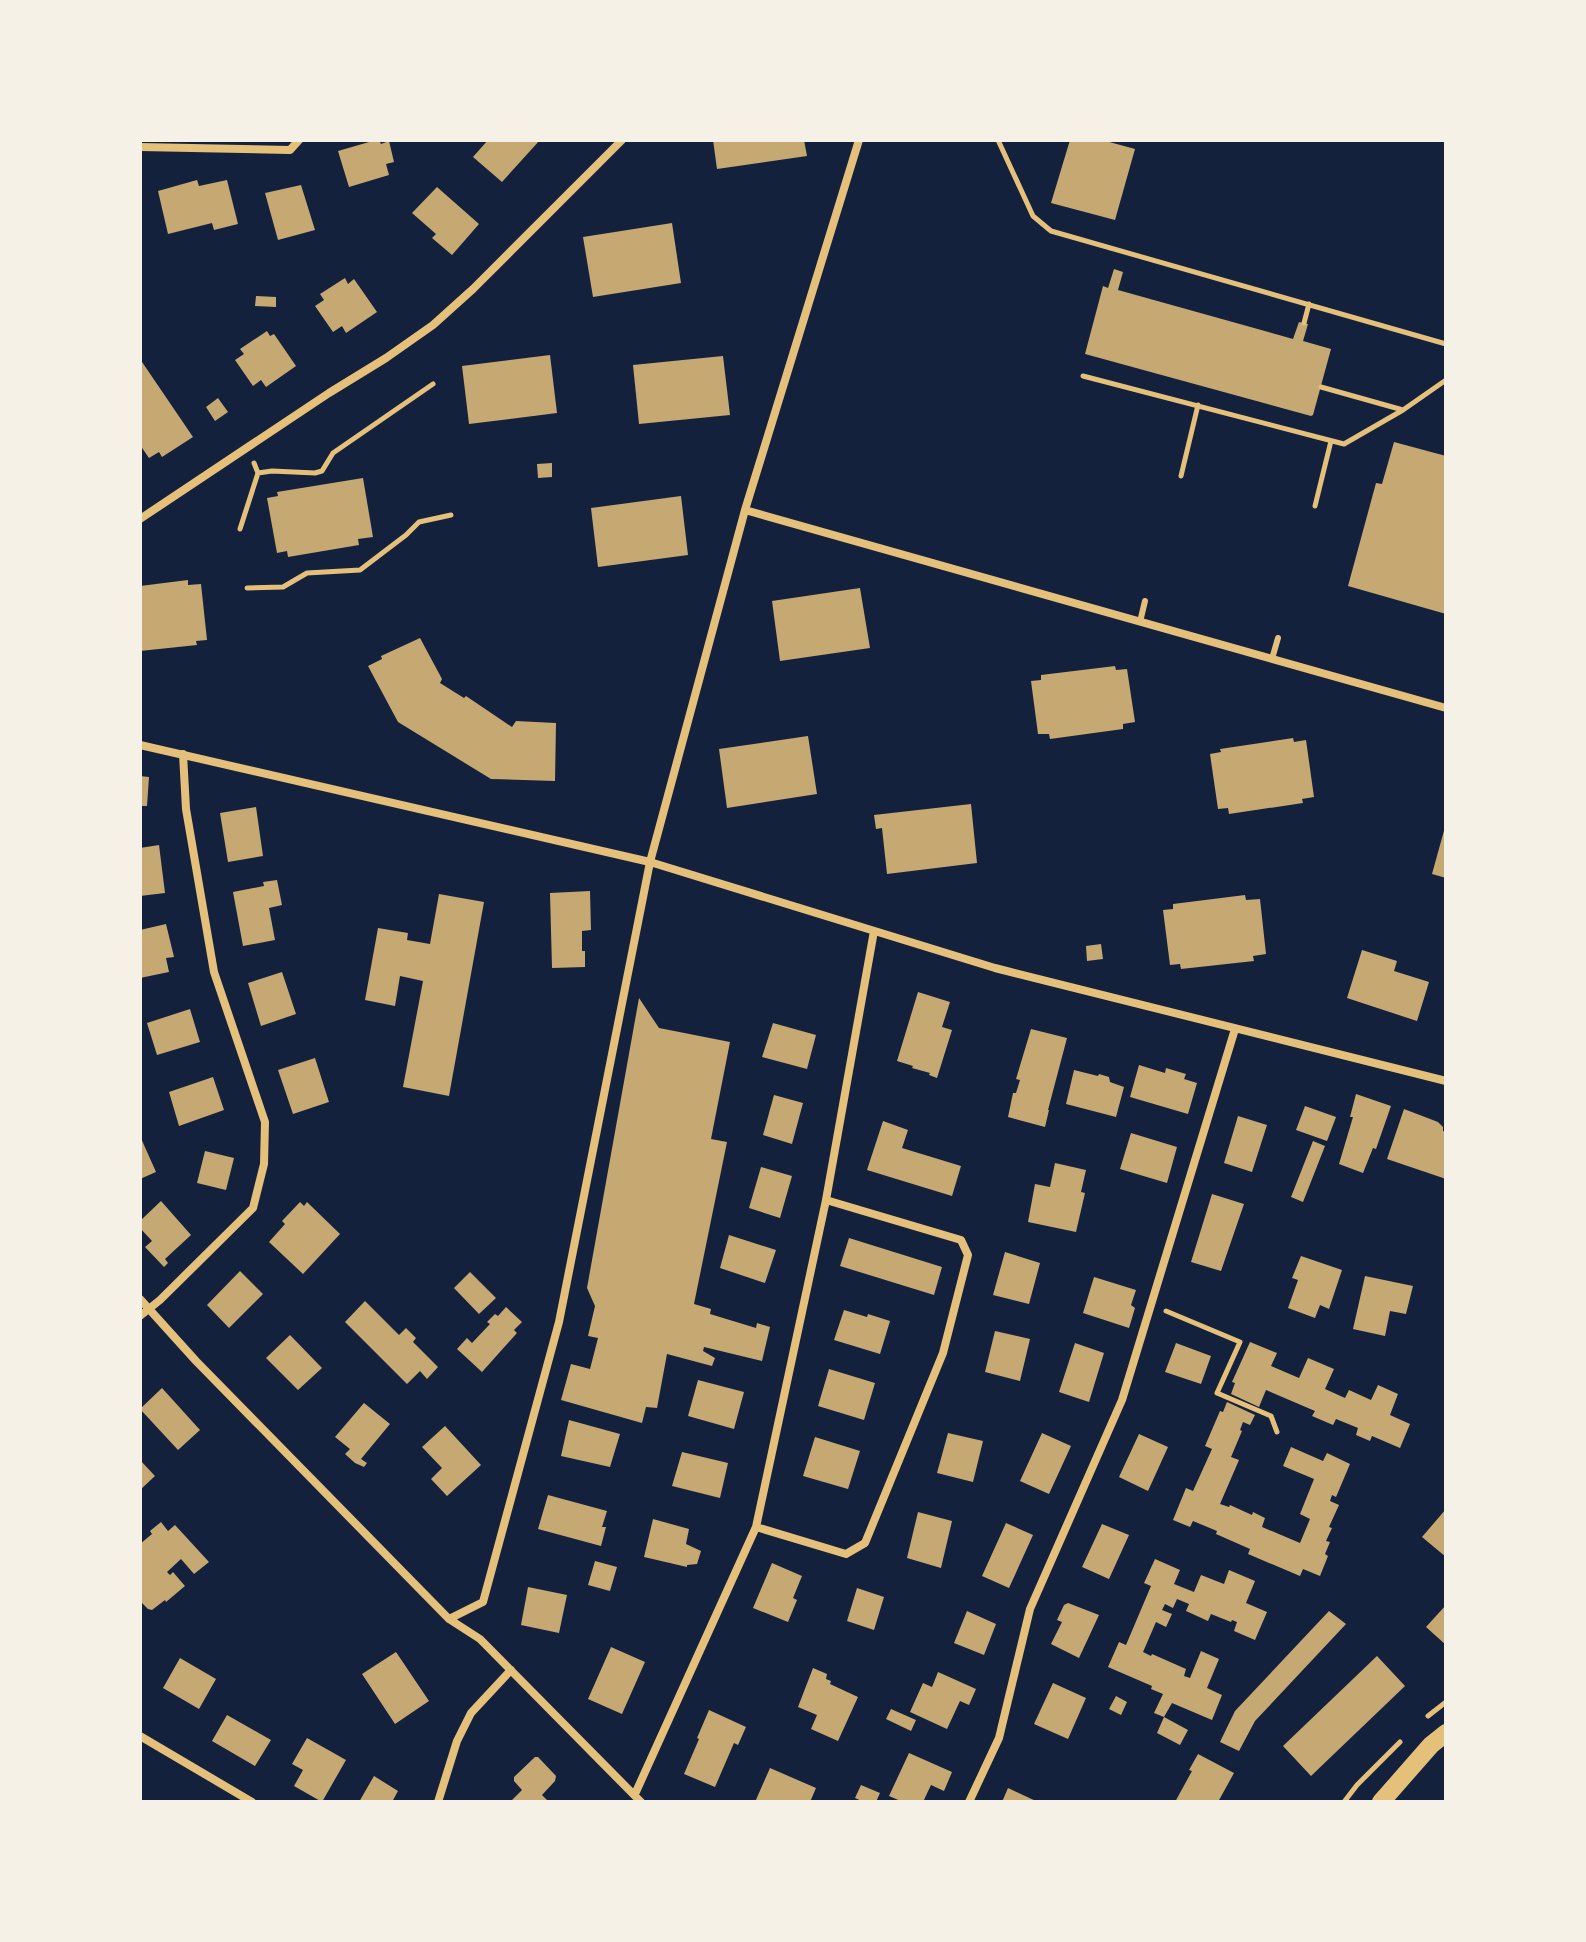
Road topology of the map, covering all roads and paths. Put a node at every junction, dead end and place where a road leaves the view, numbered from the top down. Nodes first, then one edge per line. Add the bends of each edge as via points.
1 (299, 140) edge
2 (622, 140) edge
3 (859, 140) edge
4 (998, 140) edge
5 (140, 147) edge
6 (1309, 304) junction
7 (1304, 323) dead end
8 (1446, 344) edge
9 (1083, 376) dead end
10 (1446, 380) edge
11 (433, 384) dead end
12 (1321, 387) dead end
13 (1198, 405) junction
14 (1403, 410) junction
15 (1331, 441) junction
16 (248, 447) junction
17 (258, 473) junction
18 (1181, 476) dead end
19 (1315, 506) dead end
20 (745, 510) junction
21 (451, 515) dead end
22 (140, 519) edge
23 (240, 529) dead end
24 (247, 588) dead end
25 (1145, 601) dead end
26 (1140, 622) junction
27 (1278, 638) dead end
28 (1272, 659) junction
29 (1446, 708) edge
30 (140, 745) edge
31 (183, 754) junction
32 (650, 862) junction
33 (874, 931) junction
34 (1235, 1029) junction
35 (1446, 1081) edge
36 (826, 1200) junction
37 (140, 1299) edge
38 (1151, 1304) junction
39 (148, 1309) junction
40 (140, 1316) edge
41 (1277, 1432) dead end
42 (756, 1527) junction
43 (449, 1619) junction
44 (511, 1670) junction
45 (1446, 1733) edge
46 (140, 1736) edge
47 (638, 1798) edge
48 (252, 1802) edge
49 (438, 1802) edge
50 (969, 1802) edge
51 (1381, 1802) edge

1 - 5 street via 290,150
2 - 16 street via 433,325
3 - 20 street
4 - 6 path via 1033,216 1051,231
6 - 7 path
6 - 8 path
9 - 13 path
10 - 14 path
11 - 17 path via 333,453 322,471
12 - 14 path
13 - 15 path
13 - 18 path
14 - 15 path via 1344,444
15 - 19 path
16 - 17 path
16 - 22 street
17 - 23 path
20 - 26 street
20 - 32 street
21 - 24 path via 419,522 360,570 307,573 283,587
25 - 26 lane
26 - 28 street
27 - 28 lane
28 - 29 street
30 - 31 street
31 - 32 street
31 - 39 street via 186,809 214,972 265,1122 264,1164 253,1208
32 - 33 street
32 - 43 street via 559,1322 483,1602
33 - 34 street via 995,968
33 - 36 street
34 - 35 street
34 - 38 street
36 - 42 street
36 - 42 street via 961,1240 968,1255 943,1353 865,1543 846,1554
37 - 39 street
38 - 41 path via 1240,1342 1217,1393 1271,1416
38 - 50 street via 1122,1400 1030,1609 999,1738
39 - 40 street
39 - 43 street
42 - 47 street
43 - 44 street via 480,1639
44 - 47 street
44 - 49 street via 471,1713
45 - 51 main road
46 - 48 street

